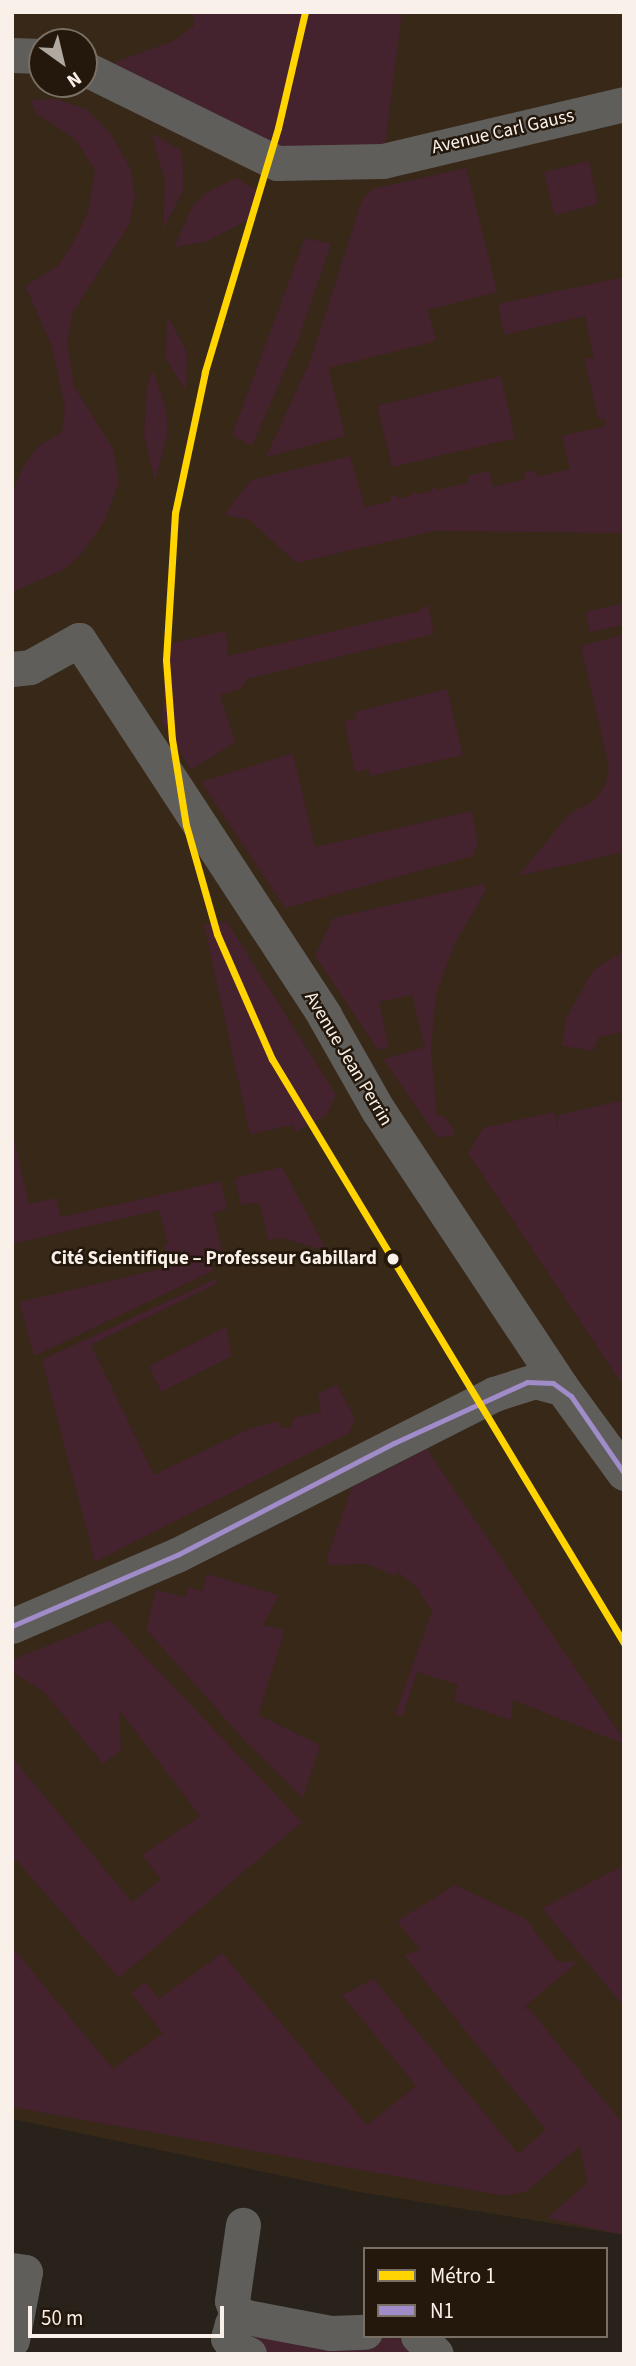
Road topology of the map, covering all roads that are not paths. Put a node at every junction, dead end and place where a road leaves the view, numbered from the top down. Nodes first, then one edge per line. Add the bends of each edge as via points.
1 (98, 75) edge
2 (624, 104) edge
3 (12, 669) edge
4 (562, 1388) junction
5 (624, 1473) edge
6 (12, 1626) edge
7 (243, 2225) dead end
8 (12, 2270) edge
9 (239, 2319) junction
10 (363, 2332) edge
11 (420, 2338) edge
12 (12, 2340) edge
13 (249, 2354) edge
14 (436, 2354) edge

1 - 2 street, Avenue Carl Gauss via 277,163 383,161
3 - 4 street, Avenue Jean Perrin via 30,667 79,640 324,1015 378,1110
4 - 5 street, Avenue Jean Perrin
4 - 6 street via 535,1381 494,1394 177,1555
7 - 9 street via 232,2301
8 - 12 street via 25,2272
9 - 10 street via 257,2318 331,2333
9 - 13 street via 232,2324 228,2338 235,2348
11 - 14 street

